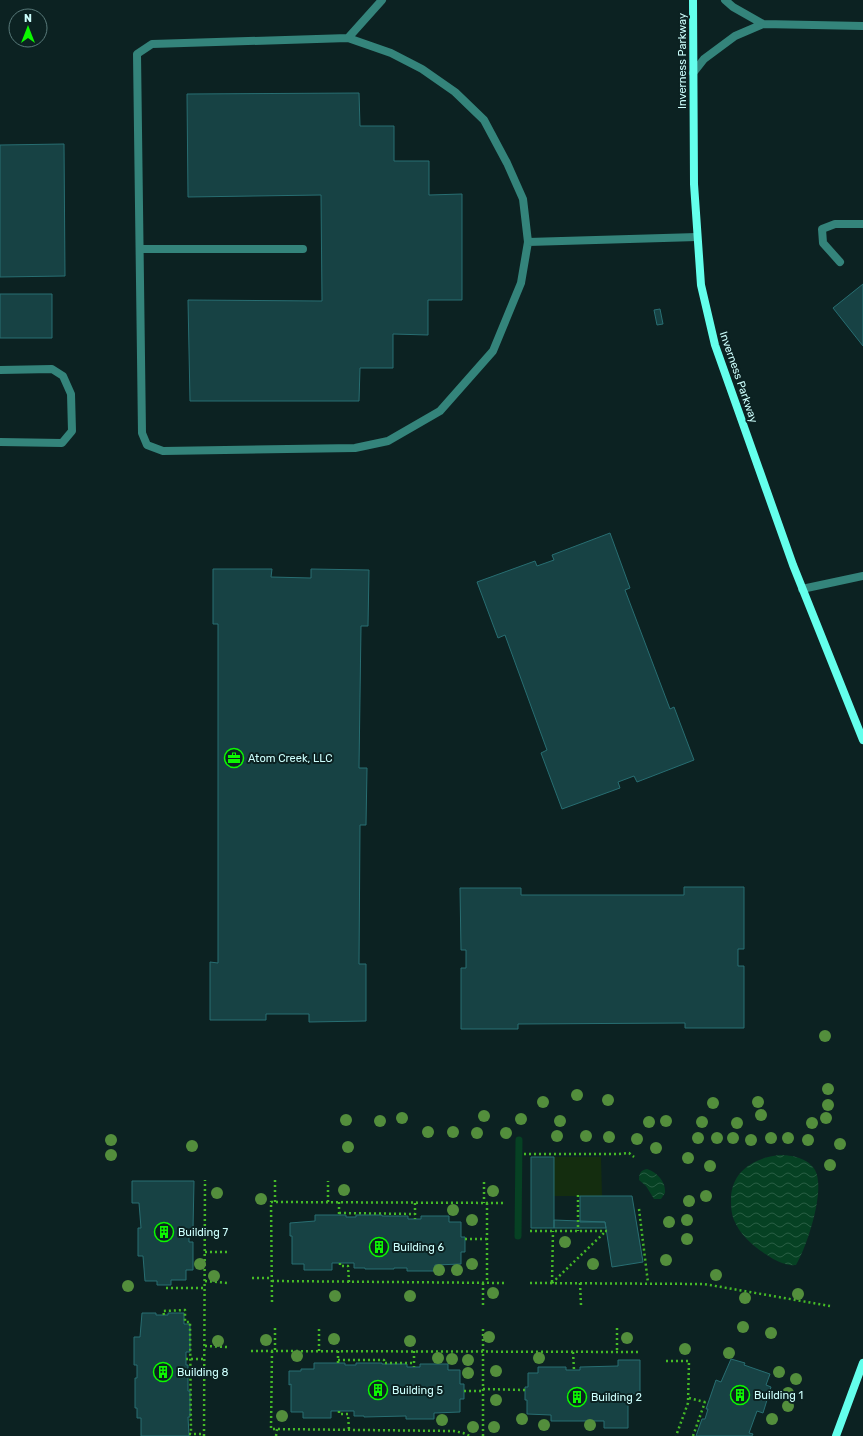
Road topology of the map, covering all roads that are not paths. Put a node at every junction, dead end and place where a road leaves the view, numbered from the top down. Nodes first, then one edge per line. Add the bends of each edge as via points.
1 (382, 0) edge
2 (693, 0) edge
3 (725, 0) edge
4 (763, 24) junction
5 (863, 26) edge
6 (348, 38) junction
7 (693, 73) junction
8 (863, 224) edge
9 (697, 237) junction
10 (528, 242) junction
11 (140, 249) junction
12 (303, 249) dead end
13 (840, 262) dead end
14 (0, 370) edge
15 (0, 442) edge
16 (863, 576) edge
17 (802, 589) junction
18 (863, 740) edge
19 (863, 1363) edge
20 (836, 1436) edge

1 - 6 street
2 - 7 main road, Inverness Parkway
3 - 4 street
4 - 5 street
4 - 7 street via 735,36 704,59
6 - 10 street via 392,53 422,69 455,92 484,120 523,199
6 - 11 street via 152,44 137,54
7 - 9 main road, Inverness Parkway
8 - 13 street via 835,224 822,229 823,243
9 - 10 street
9 - 17 main road, Inverness Parkway via 701,285 715,345
10 - 11 street via 521,283 493,351 488,357 440,411 388,441 355,448 163,450 147,445 142,433
11 - 12 street
14 - 15 street via 52,369 63,376 71,394 72,431 62,443
16 - 17 street
17 - 18 main road, Inverness Parkway
19 - 20 main road

